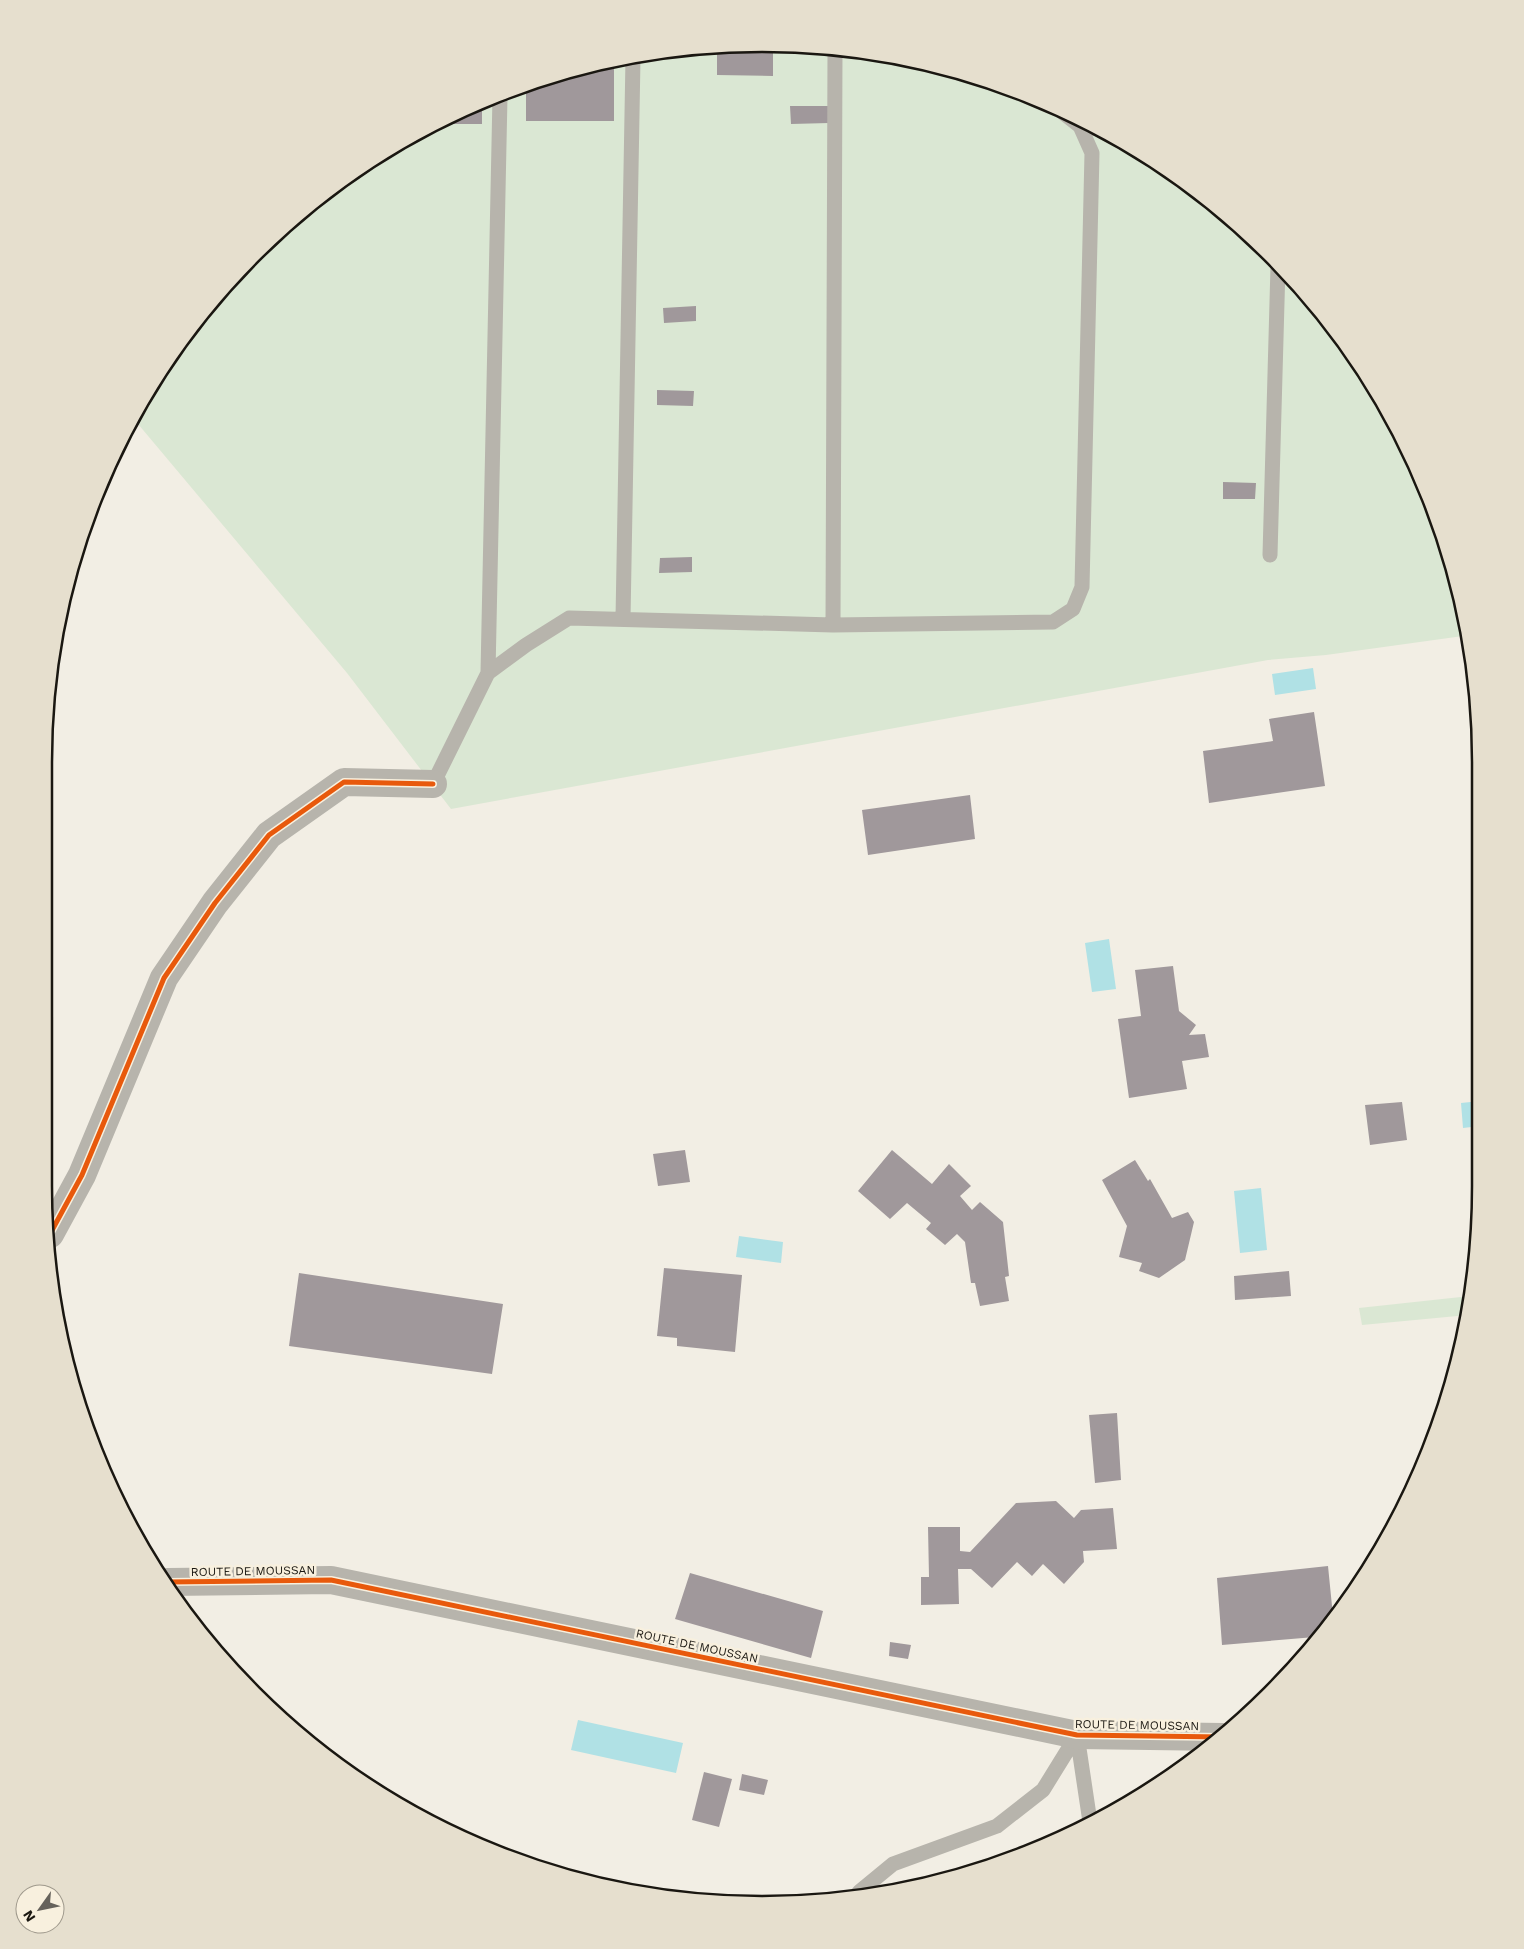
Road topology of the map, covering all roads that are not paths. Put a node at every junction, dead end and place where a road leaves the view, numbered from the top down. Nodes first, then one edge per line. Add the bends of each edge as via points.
1 (834, 57) edge
2 (633, 65) edge
3 (500, 103) edge
4 (1081, 129) edge
5 (1278, 275) edge
6 (1270, 555) dead end
7 (623, 619) junction
8 (834, 625) junction
9 (488, 673) junction
10 (433, 784) joint
11 (54, 1227) edge
12 (173, 1582) edge
13 (1078, 1734) junction
14 (1210, 1737) edge
15 (1089, 1816) edge
16 (863, 1889) edge

1 - 8 lane
2 - 7 lane
3 - 9 lane
4 - 8 lane via 1092,153 1082,587 1072,609 1053,622
5 - 6 lane
7 - 8 lane
7 - 9 lane via 569,618
9 - 10 lane
10 - 11 street via 344,782 268,835 215,903 164,978 82,1175
12 - 13 street, ROUTE DE MOUSSAN via 331,1580
13 - 14 street, ROUTE DE MOUSSAN
13 - 15 lane
13 - 16 lane via 1043,1790 996,1826 892,1864

